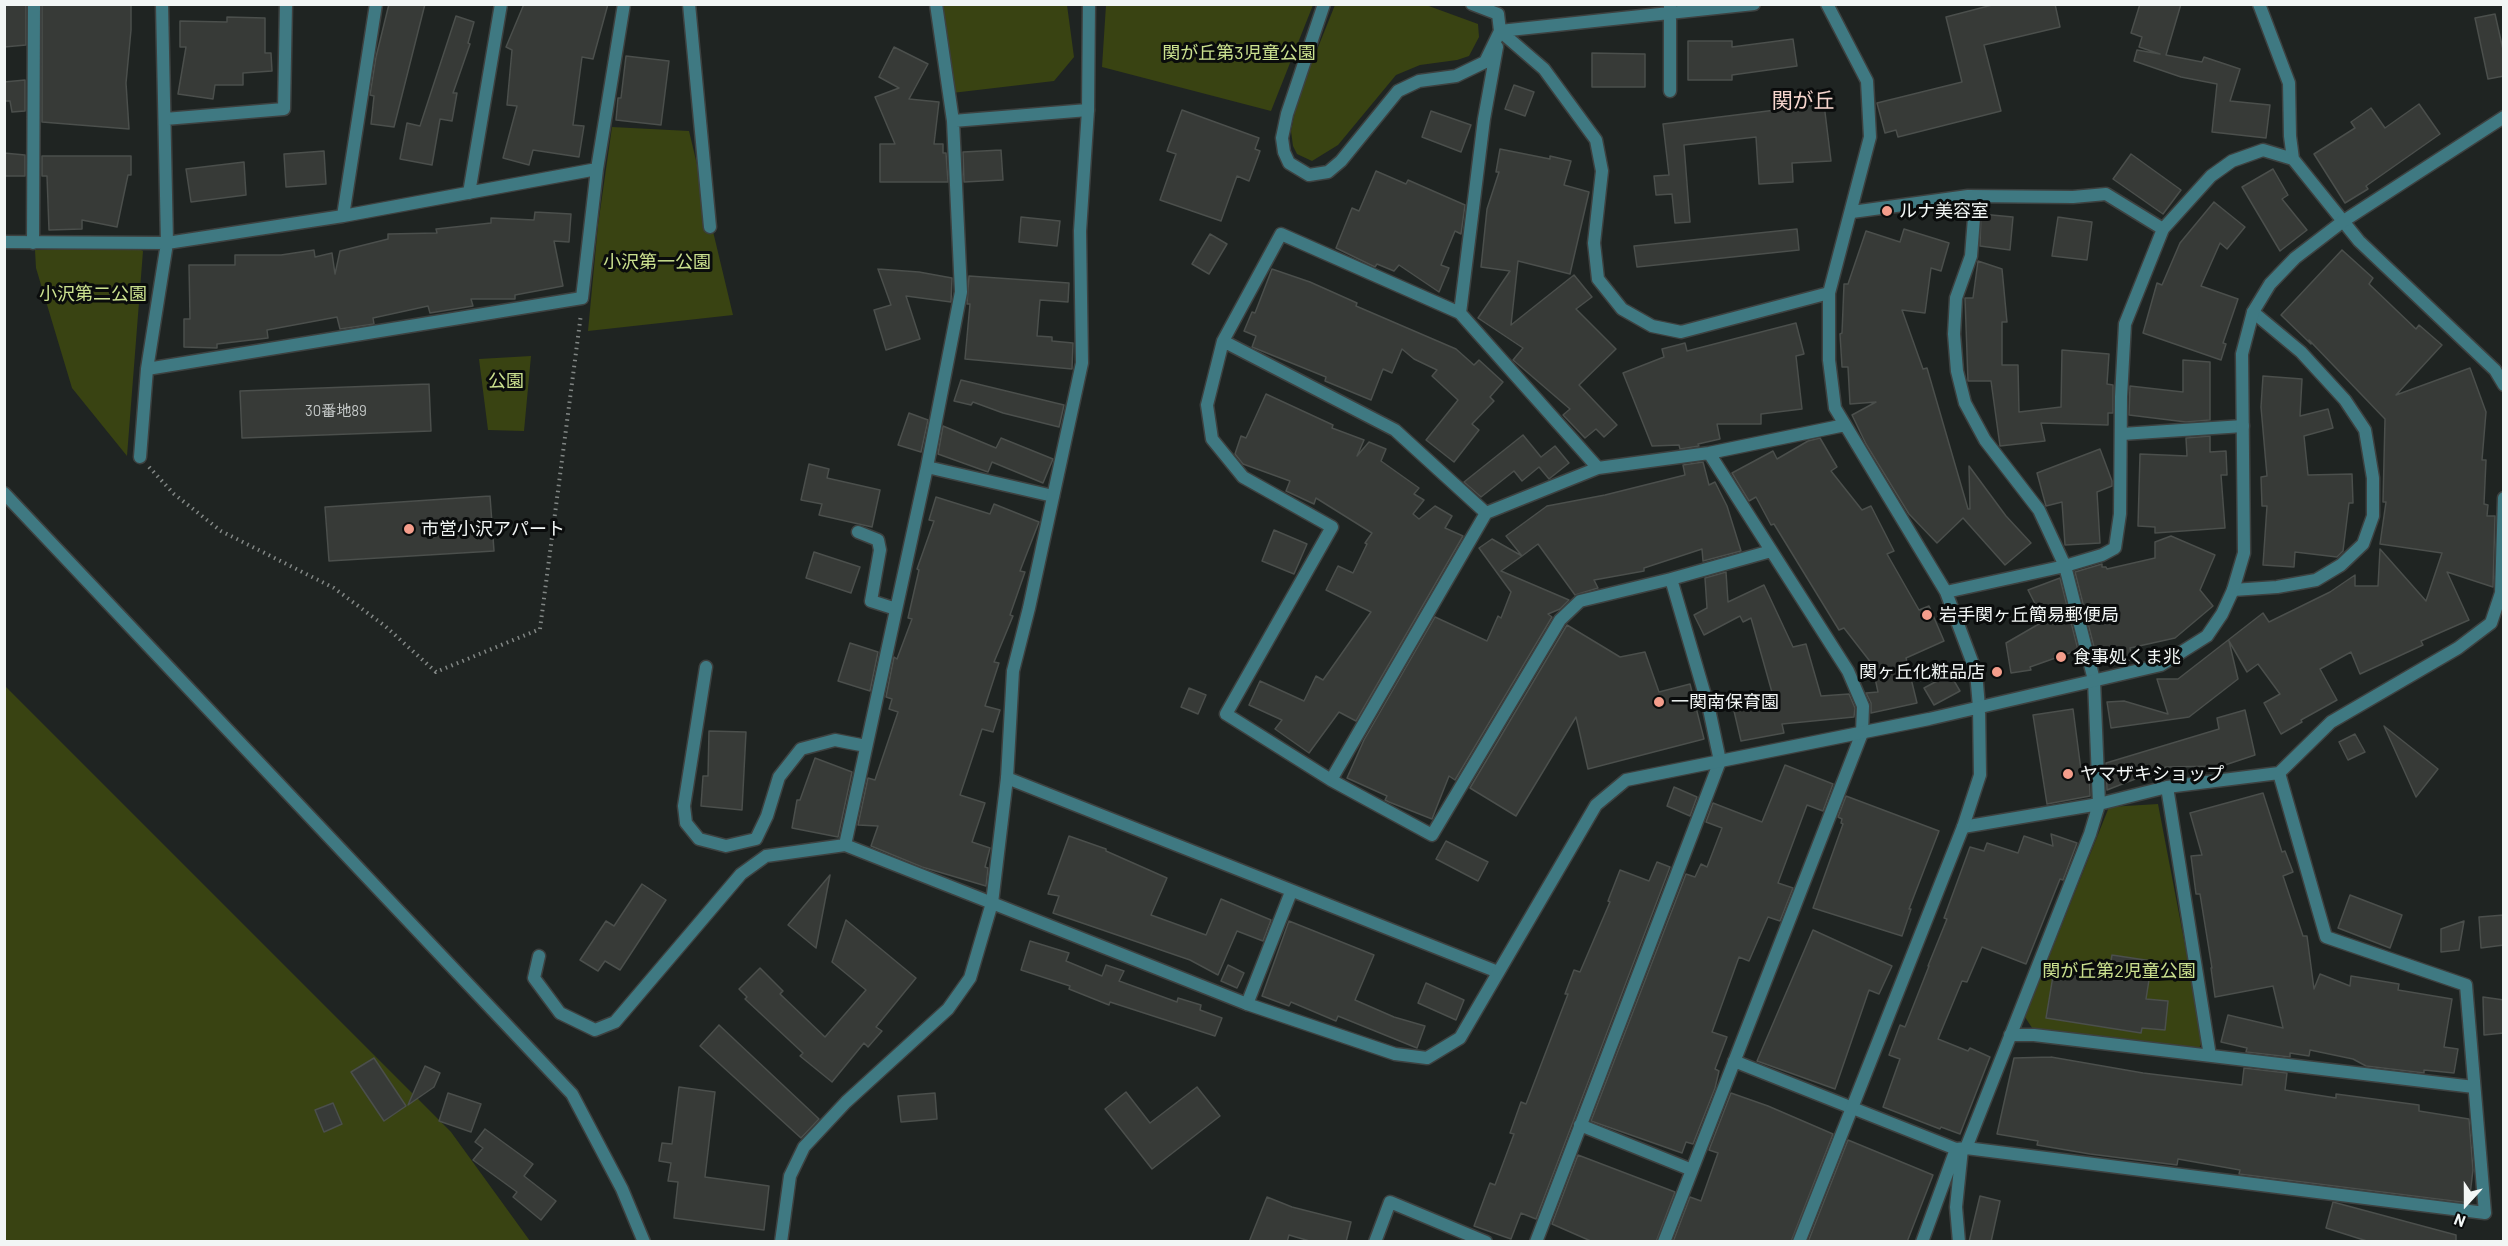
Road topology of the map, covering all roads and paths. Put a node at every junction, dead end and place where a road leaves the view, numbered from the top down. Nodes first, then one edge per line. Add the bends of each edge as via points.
1 (34, 4) edge
2 (162, 4) edge
3 (286, 4) edge
4 (376, 4) edge
5 (501, 4) edge
6 (624, 4) edge
7 (688, 4) edge
8 (936, 4) edge
9 (1089, 4) edge
10 (1324, 4) edge
11 (1472, 4) edge
12 (1754, 4) edge
13 (1827, 4) edge
14 (2259, 4) edge
15 (1670, 8) edge
16 (1500, 9) edge
17 (1500, 31) junction
18 (1670, 91) dead end
19 (1088, 110) junction
20 (2504, 117) edge
21 (165, 119) junction
22 (953, 121) junction
23 (2293, 159) junction
24 (597, 169) junction
25 (469, 193) junction
26 (1968, 196) junction
27 (1852, 212) junction
28 (343, 216) junction
29 (2342, 222) junction
30 (710, 227) dead end
31 (2163, 229) junction
32 (4, 242) edge
33 (33, 243) junction
34 (167, 243) junction
35 (1829, 293) junction
36 (582, 298) junction
37 (2253, 312) junction
38 (1460, 313) junction
39 (1223, 341) junction
40 (147, 369) junction
41 (2504, 385) edge
42 (1845, 425) junction
43 (2243, 426) junction
44 (2122, 434) junction
45 (1709, 453) junction
46 (140, 457) joint
47 (927, 467) junction
48 (1598, 468) junction
49 (4, 494) edge
50 (1053, 496) junction
51 (2504, 498) edge
52 (1486, 513) junction
53 (858, 532) dead end
54 (1771, 551) junction
55 (2065, 566) junction
56 (1671, 579) junction
57 (2233, 590) junction
58 (1946, 592) junction
59 (896, 609) junction
60 (706, 667) dead end
61 (2094, 680) junction
62 (1979, 707) junction
63 (1862, 733) junction
64 (866, 746) junction
65 (1720, 761) junction
66 (2279, 772) junction
67 (1007, 778) junction
68 (1331, 780) junction
69 (2168, 787) junction
70 (2099, 804) junction
71 (1963, 827) junction
72 (845, 845) junction
73 (1291, 892) junction
74 (992, 903) junction
75 (539, 956) dead end
76 (1498, 972) junction
77 (1247, 1004) junction
78 (2010, 1035) junction
79 (2210, 1056) junction
80 (1734, 1060) junction
81 (2474, 1088) junction
82 (1852, 1108) junction
83 (1580, 1125) junction
84 (1962, 1149) junction
85 (1692, 1170) junction
86 (644, 1242) edge
87 (781, 1242) edge
88 (1375, 1242) edge
89 (1486, 1242) edge
90 (1536, 1242) edge
91 (1664, 1242) edge
92 (1799, 1242) edge
93 (1922, 1242) edge
94 (1959, 1242) edge

1 - 33 street
2 - 21 street
3 - 21 street via 284,109
4 - 28 street
5 - 25 street
6 - 24 street
7 - 30 street
8 - 22 street
9 - 19 street
10 - 17 street via 1282,138 1289,163 1309,174 1328,172 1341,161 1398,91 1419,81 1456,76 1485,62
11 - 16 street
12 - 15 street
13 - 27 street via 1867,81 1870,136
14 - 23 street via 2289,83
15 - 17 street
15 - 18 street
16 - 17 street
17 - 35 street via 1544,69 1596,140 1602,171 1594,243 1599,279 1622,309 1652,326 1681,332
17 - 38 street via 1484,119
19 - 22 street
19 - 50 street via 1080,231 1082,363
20 - 29 street
21 - 34 street
22 - 47 street via 961,292
23 - 29 street
23 - 31 street via 2263,150 2232,161 2211,176
24 - 25 street
24 - 36 street
25 - 28 street
26 - 27 street
26 - 31 street via 2106,194
26 - 55 street via 1974,219 1971,256 1956,298 1954,334 1965,403 1985,440 2039,510
27 - 35 street
28 - 34 street
29 - 37 street via 2270,284
29 - 41 street via 2495,370
31 - 44 street via 2125,324
32 - 33 street
33 - 34 street
34 - 40 street
35 - 42 street via 1828,360 1835,408
36 - 40 street
36 - 46 path via 540,629 436,672 385,626 334,588 221,531 174,494
37 - 43 street via 2242,354
37 - 57 street via 2301,352 2345,400 2365,430 2373,478 2373,516 2363,544 2341,565 2316,580
38 - 39 street via 1281,234
38 - 48 street
39 - 52 street via 1395,430
39 - 68 street via 1207,405 1212,439 1243,477 1332,527 1226,714
40 - 46 street
42 - 45 street
42 - 58 street
43 - 44 street
43 - 57 street via 2244,553
44 - 55 street via 2121,514 2115,548
45 - 48 street
45 - 54 street
47 - 50 street
47 - 59 street
48 - 52 street
49 - 86 street via 572,1095 622,1189
50 - 67 street via 1013,671
51 - 66 street via 2501,593 2491,623 2458,648 2331,722
52 - 68 street
53 - 59 street via 878,540 880,550 871,601
54 - 56 street
54 - 63 street via 1848,671 1863,706
55 - 58 street
55 - 61 street
56 - 65 street
56 - 68 street via 1580,601 1560,620 1432,835
57 - 61 street via 2207,636 2188,650 2161,665
58 - 62 street via 1976,672
59 - 64 street
60 - 64 street via 684,806 686,823 699,839 726,846 756,839 779,777 801,749 835,740
61 - 62 street
61 - 70 street
62 - 63 street
62 - 71 street via 1980,776
63 - 65 street
63 - 80 street
64 - 72 street
65 - 76 street via 1626,780 1596,805
65 - 83 street
66 - 69 street
66 - 81 street via 2326,937 2466,985
67 - 73 street
67 - 74 street
69 - 70 street
69 - 79 street
70 - 71 street
70 - 78 street
71 - 82 street
72 - 74 street
72 - 75 street via 766,856 741,874 615,1022 595,1030 560,1014 534,978
73 - 76 street
73 - 77 street
74 - 77 street
74 - 87 street via 970,978 948,1008 846,1102 804,1147 790,1176
76 - 77 street via 1460,1038 1427,1058 1395,1054
78 - 79 street
78 - 84 street
79 - 81 street
80 - 82 street
80 - 85 street
81 - 84 street via 2485,1212
82 - 84 street
82 - 92 street
83 - 85 street
83 - 90 street
84 - 93 street
84 - 94 street via 1956,1208
85 - 91 street
88 - 89 street via 1390,1202

